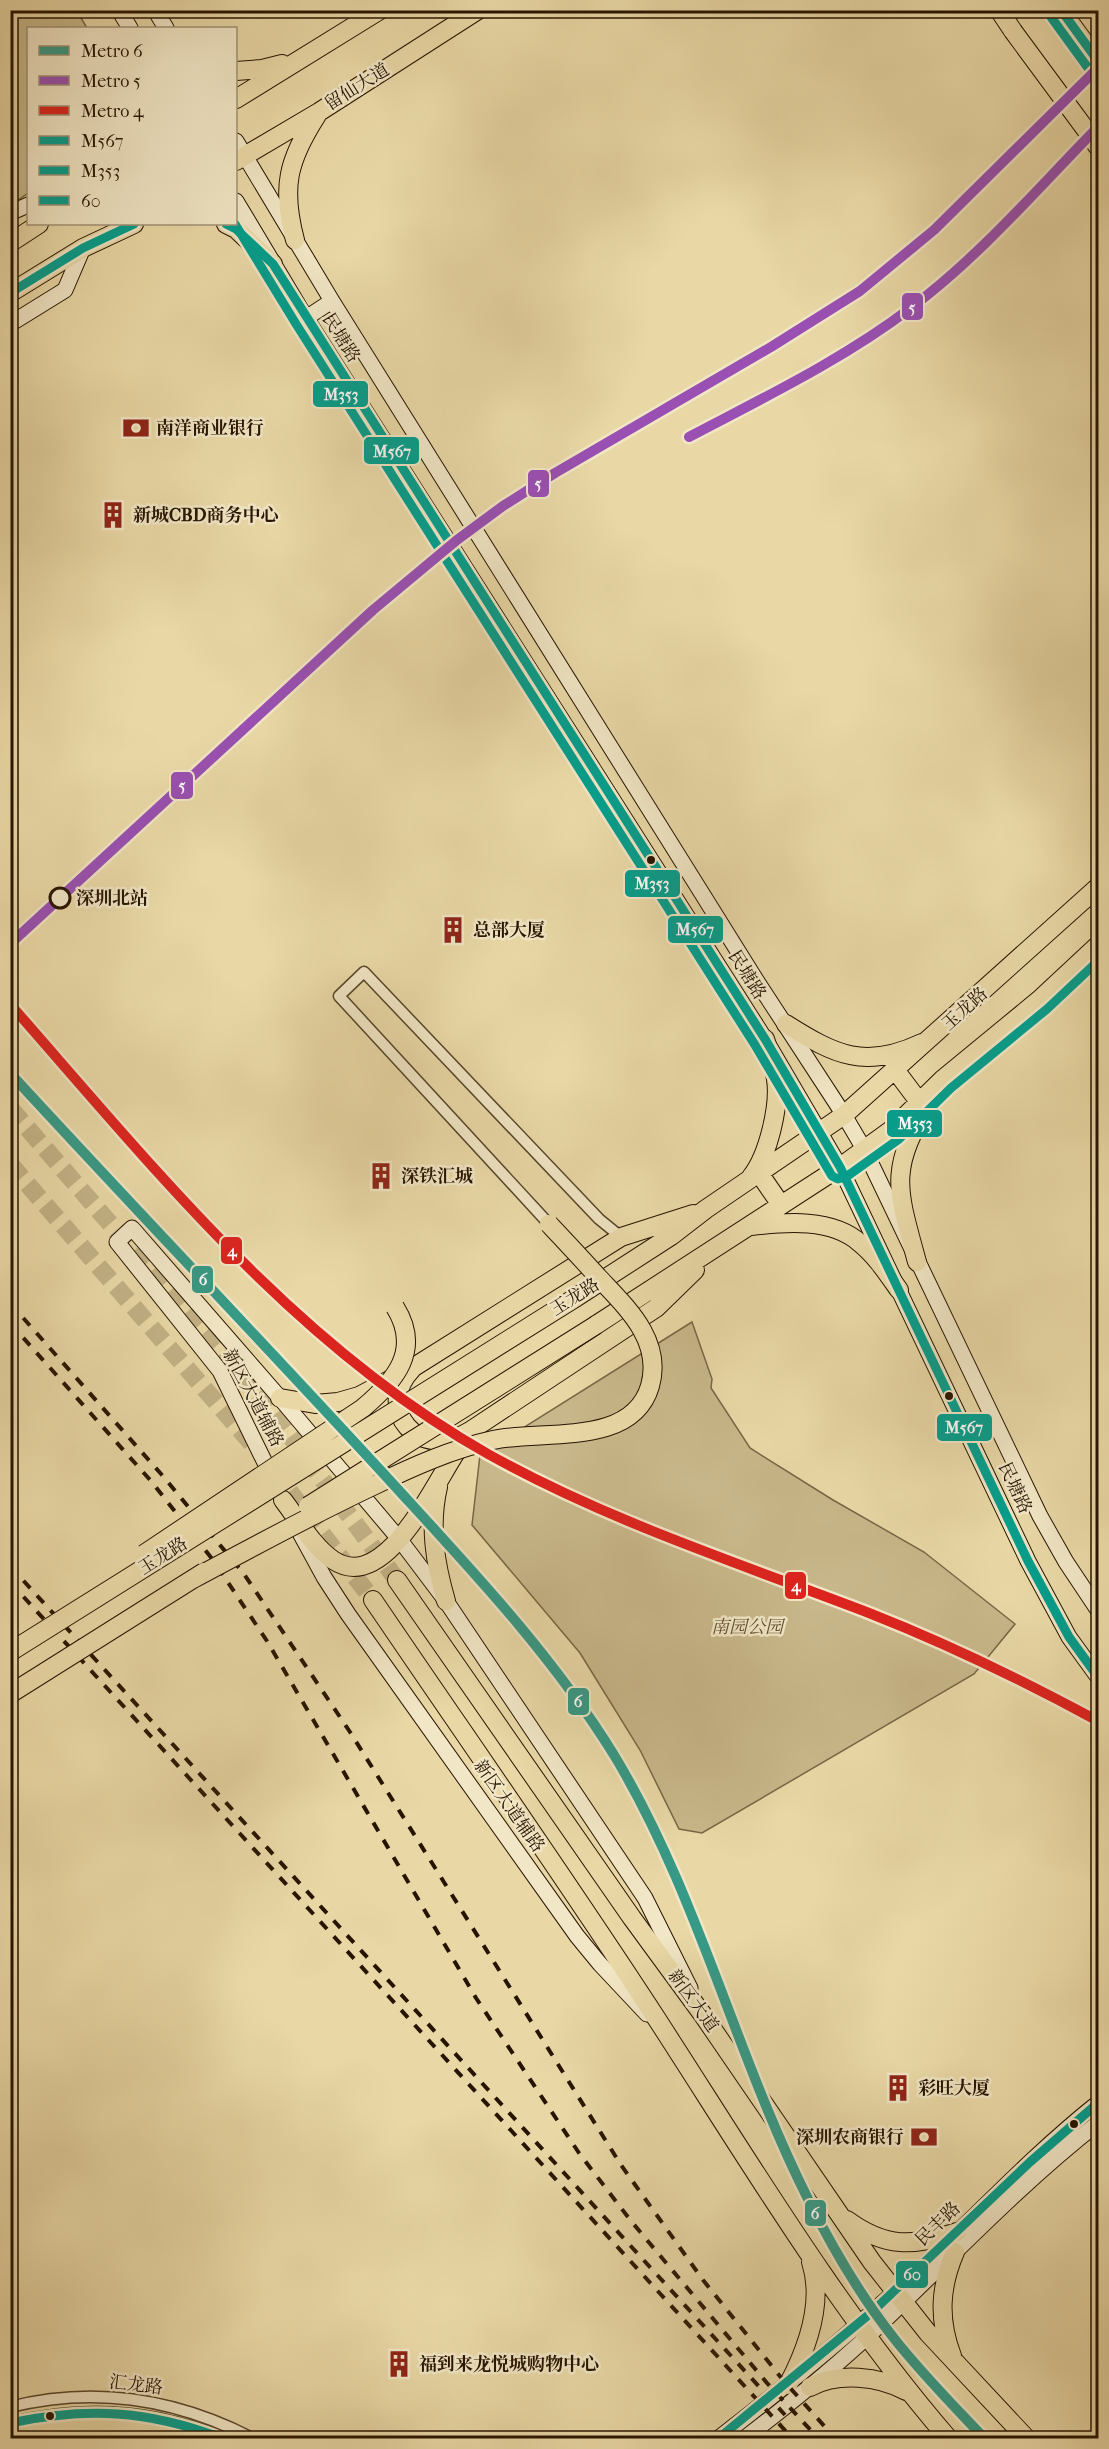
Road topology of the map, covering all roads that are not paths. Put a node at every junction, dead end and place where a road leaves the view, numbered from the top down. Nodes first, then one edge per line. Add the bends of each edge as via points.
1 (119, 10) edge
2 (155, 10) edge
3 (380, 10) edge
4 (478, 10) edge
5 (999, 10) edge
6 (1062, 10) edge
7 (129, 27) edge
8 (165, 27) edge
9 (312, 52) junction
10 (1098, 61) edge
11 (237, 71) edge
12 (237, 98) edge
13 (319, 112) junction
14 (1094, 140) edge
15 (239, 152) edge
16 (237, 203) edge
17 (27, 204) edge
18 (10, 213) edge
19 (37, 225) edge
20 (132, 225) edge
21 (228, 225) edge
22 (295, 240) junction
23 (10, 243) edge
24 (83, 248) junction
25 (273, 264) junction
26 (10, 293) edge
27 (332, 301) junction
28 (306, 318) junction
29 (10, 324) edge
30 (1098, 887) edge
31 (1098, 945) edge
32 (756, 980) junction
33 (735, 992) junction
34 (786, 1024) junction
35 (765, 1039) junction
36 (932, 1039) junction
37 (896, 1071) junction
38 (943, 1079) junction
39 (920, 1103) junction
40 (844, 1115) junction
41 (820, 1132) junction
42 (864, 1149) junction
43 (840, 1167) junction
44 (754, 1177) junction
45 (781, 1204) junction
46 (706, 1209) junction
47 (549, 1224) joint
48 (747, 1226) junction
49 (621, 1237) junction
50 (722, 1244) junction
51 (917, 1262) junction
52 (899, 1290) junction
53 (395, 1307) dead end
54 (414, 1366) junction
55 (280, 1398) junction
56 (470, 1431) junction
57 (442, 1472) junction
58 (283, 1500) junction
59 (400, 1540) junction
60 (193, 1579) junction
61 (397, 1580) tunnel mouth
62 (373, 1600) tunnel mouth
63 (446, 1600) junction
64 (1098, 1610) edge
65 (57, 1622) junction
66 (10, 1652) edge
67 (1098, 1677) edge
68 (10, 1694) edge
69 (703, 2015) junction
70 (669, 2037) junction
71 (1098, 2103) edge
72 (1098, 2123) edge
73 (841, 2216) junction
74 (957, 2232) junction
75 (807, 2252) junction
76 (955, 2252) junction
77 (899, 2297) junction
78 (863, 2331) junction
79 (956, 2366) junction
80 (788, 2385) junction
81 (810, 2387) junction
82 (909, 2392) junction
83 (10, 2407) edge
84 (10, 2422) edge
85 (221, 2439) edge
86 (252, 2439) edge
87 (719, 2439) edge
88 (745, 2439) edge
89 (948, 2439) edge
90 (1026, 2439) edge

1 - 7 main road
2 - 8 main road
3 - 9 main road
4 - 13 main road, 留仙大道
5 - 14 main road, bridge
6 - 10 main road, bridge
9 - 11 main road via 282,64
9 - 12 main road
13 - 15 main road, 留仙大道
13 - 22 main road via 300,144 287,180
15 - 22 main road, 民塘路
16 - 25 main road, 民塘路
17 - 18 main road
19 - 23 main road
20 - 24 main road
21 - 25 main road
22 - 27 main road, 民塘路
24 - 26 main road
24 - 29 main road via 65,290
25 - 28 main road, 民塘路
27 - 28 main road
27 - 32 main road, 民塘路
28 - 33 main road, 民塘路
30 - 36 main road, 玉龙路
31 - 38 main road, 玉龙路 via 1039,1000
32 - 33 main road
32 - 34 main road, 民塘路
33 - 35 main road, 民塘路
34 - 36 main road via 830,1049 861,1058 894,1053
34 - 40 main road, 民塘路
35 - 41 main road, 民塘路
35 - 44 main road via 776,1080 776,1107
36 - 37 main road, 玉龙路
37 - 39 main road
37 - 40 main road, 玉龙路
38 - 39 main road, 玉龙路
38 - 51 main road via 912,1132 901,1166 901,1204
39 - 42 main road, 玉龙路
40 - 41 main road, 玉龙路
40 - 42 main road, 民塘路
41 - 43 main road, 民塘路
41 - 44 main road, 玉龙路
42 - 43 main road, 玉龙路
42 - 51 main road, 民塘路
43 - 45 main road, 玉龙路
43 - 52 main road, 民塘路
44 - 45 main road
44 - 46 main road, 玉龙路
45 - 48 main road, 玉龙路
46 - 49 main road
46 - 65 main road, 玉龙路, bridge via 575,1298
47 - 49 street via 339,996 364,972 599,1219
47 - 60 main road, bridge via 644,1332 651,1353 652,1375 640,1405 622,1420 597,1430 501,1438 437,1458 346,1498
48 - 50 main road, 玉龙路
48 - 52 main road via 803,1223 835,1228 864,1246
49 - 54 main road
50 - 56 main road via 656,1308
50 - 60 main road, 玉龙路, bridge
51 - 64 main road, 民塘路 via 1040,1516
52 - 67 main road, 民塘路 via 1028,1561 1069,1637
53 - 65 main road, bridge via 404,1327 404,1354 386,1389 142,1555
54 - 55 main road via 359,1396 338,1402 315,1404
54 - 56 main road via 398,1396 402,1418 409,1428 428,1440 440,1442
55 - 58 main road, 新区大道辅路 via 132,1228 117,1242 220,1371
55 - 59 main road, 新区大道辅路
56 - 57 main road
57 - 59 main road
57 - 63 main road via 434,1506 433,1536
58 - 59 main road via 321,1550 340,1564 365,1566
58 - 70 main road, 新区大道辅路 via 324,1578 348,1614 570,1926
59 - 63 main road, 新区大道辅路
60 - 68 main road, 玉龙路, bridge
61 - 69 main road, 新区大道
62 - 70 main road
63 - 69 main road, 新区大道辅路 via 645,1898
65 - 66 main road, 玉龙路, bridge
69 - 73 main road, 新区大道
70 - 75 main road
71 - 74 main road, 民丰路
72 - 76 main road, 民丰路
73 - 74 main road via 862,2232 886,2241 933,2240
73 - 77 main road, 新区大道
74 - 77 main road, 民丰路
75 - 78 main road
75 - 80 main road via 816,2283 812,2319 807,2343
76 - 77 main road, 民丰路
76 - 79 main road via 941,2304 946,2338
77 - 78 main road, 民丰路
77 - 79 main road, 新区大道
78 - 80 main road, 民丰路
78 - 81 main road, 民丰路
78 - 82 main road
79 - 90 main road, 新区大道
80 - 87 main road, 民丰路
81 - 82 main road via 821,2381 864,2379
81 - 88 main road, 民丰路
82 - 89 main road
83 - 86 street, 汇龙路 via 63,2397 138,2400 205,2417
84 - 85 street, 汇龙路 via 63,2413 120,2411 171,2420

